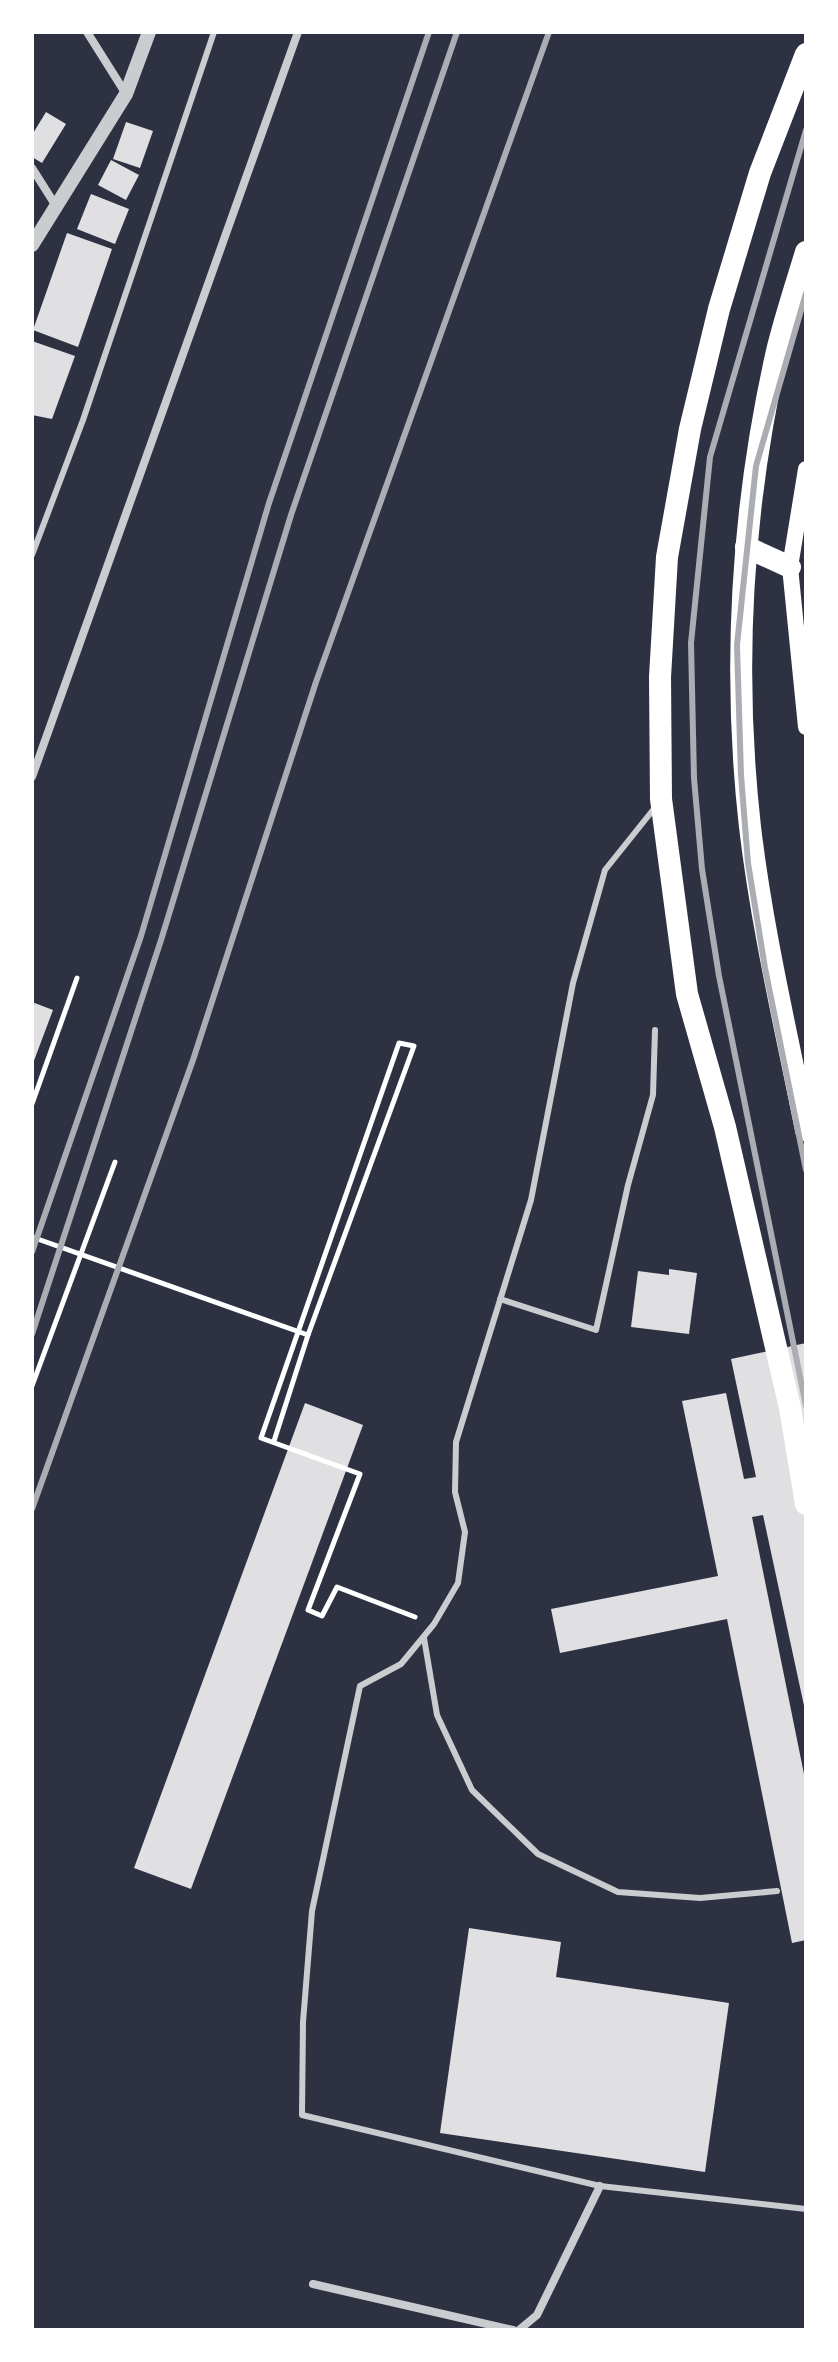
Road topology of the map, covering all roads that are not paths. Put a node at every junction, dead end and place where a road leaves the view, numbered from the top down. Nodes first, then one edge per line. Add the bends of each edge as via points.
1 (87, 32) edge
2 (149, 32) edge
3 (214, 32) edge
4 (298, 32) edge
5 (806, 54) edge
6 (126, 94) junction
7 (32, 168) edge
8 (56, 206) junction
9 (32, 245) edge
10 (806, 252) edge
11 (806, 470) edge
12 (746, 547) junction
13 (32, 555) edge
14 (790, 567) junction
15 (806, 727) edge
16 (32, 777) edge
17 (661, 799) junction
18 (655, 1030) dead end
19 (806, 1130) edge
20 (500, 1299) junction
21 (806, 1504) edge
22 (424, 1637) junction
23 (777, 1891) dead end
24 (600, 2186) junction
25 (806, 2209) edge
26 (313, 2284) dead end
27 (513, 2330) edge
28 (519, 2330) edge

1 - 6 street
2 - 6 street
3 - 13 lane
4 - 16 street
5 - 17 highway via 760,173 690,429 667,557 660,677
6 - 8 street
7 - 8 street
8 - 9 street
10 - 12 highway via 778,349
11 - 14 main road
12 - 14 highway
12 - 19 highway via 742,695 750,827
14 - 15 main road
17 - 20 lane via 605,870 573,983 531,1200
17 - 21 highway via 687,994 725,1127 790,1408
18 - 20 lane via 653,1095 596,1330
20 - 22 lane via 456,1442 455,1492 465,1532 458,1583
22 - 23 lane via 437,1715 472,1790 538,1854 618,1892 700,1898
22 - 24 lane via 401,1664 360,1686 312,1911 302,2115
24 - 25 lane
24 - 28 street via 537,2315
26 - 27 street

